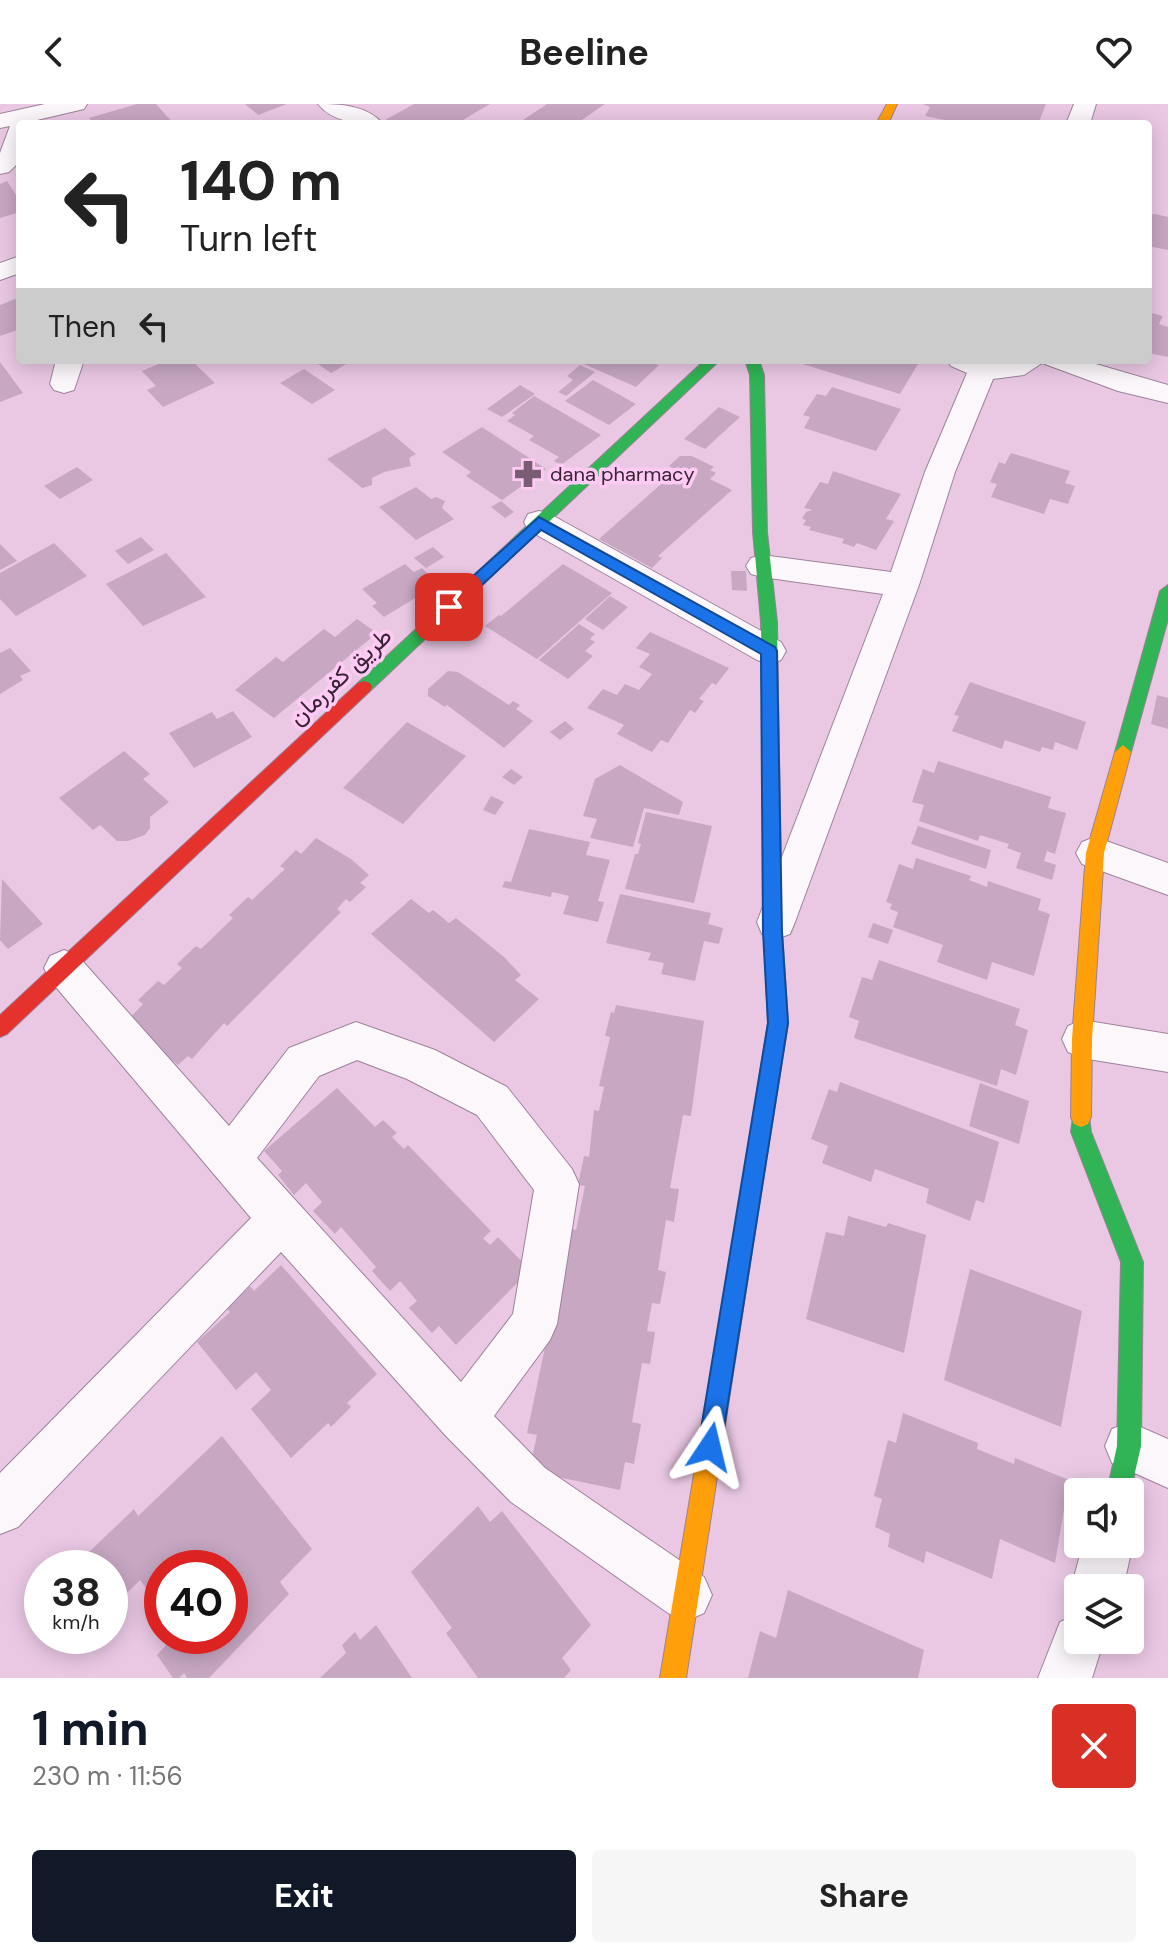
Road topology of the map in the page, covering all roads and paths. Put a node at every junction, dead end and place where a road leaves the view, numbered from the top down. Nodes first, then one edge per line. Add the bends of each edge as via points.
1 (76, 104) edge
2 (329, 104) edge
3 (31, 120) edge
4 (363, 120) edge
5 (16, 142) edge
6 (0, 167) edge
7 (709, 364) edge
8 (753, 364) edge
9 (972, 364) edge
10 (1022, 364) edge
11 (1066, 364) edge
12 (1168, 394) edge
13 (539, 522) junction
14 (762, 566) junction
15 (903, 585) junction
16 (1168, 591) edge
17 (769, 651) junction
18 (1095, 853) junction
19 (1168, 879) edge
20 (773, 932) junction
21 (64, 968) junction
22 (0, 1028) edge
23 (1082, 1039) junction
24 (1168, 1053) edge
25 (231, 1158) junction
26 (281, 1219) junction
27 (463, 1419) junction
28 (1139, 1468) edge
29 (0, 1509) edge
30 (686, 1595) junction
31 (1073, 1654) edge
32 (673, 1678) edge
33 (1065, 1678) edge

1 - 3 street
2 - 4 street
5 - 6 street
7 - 13 street, طريق كفررمان
8 - 14 street via 758,386
9 - 10 street via 1011,370
9 - 15 street
11 - 12 street
13 - 17 street
13 - 21 street, طريق كفررمان
14 - 15 street
14 - 17 street
15 - 20 street
16 - 18 street
17 - 20 street
18 - 19 street
18 - 23 street
20 - 30 street via 778,1023
21 - 22 street, طريق كفررمان
21 - 25 street
23 - 24 street
23 - 28 street via 1081,1132 1132,1262
25 - 26 street
25 - 27 street via 304,1062 356,1041 420,1064 492,1101 557,1184 534,1324
26 - 27 street
26 - 29 street
27 - 30 street via 528,1485
30 - 32 street
31 - 33 street

